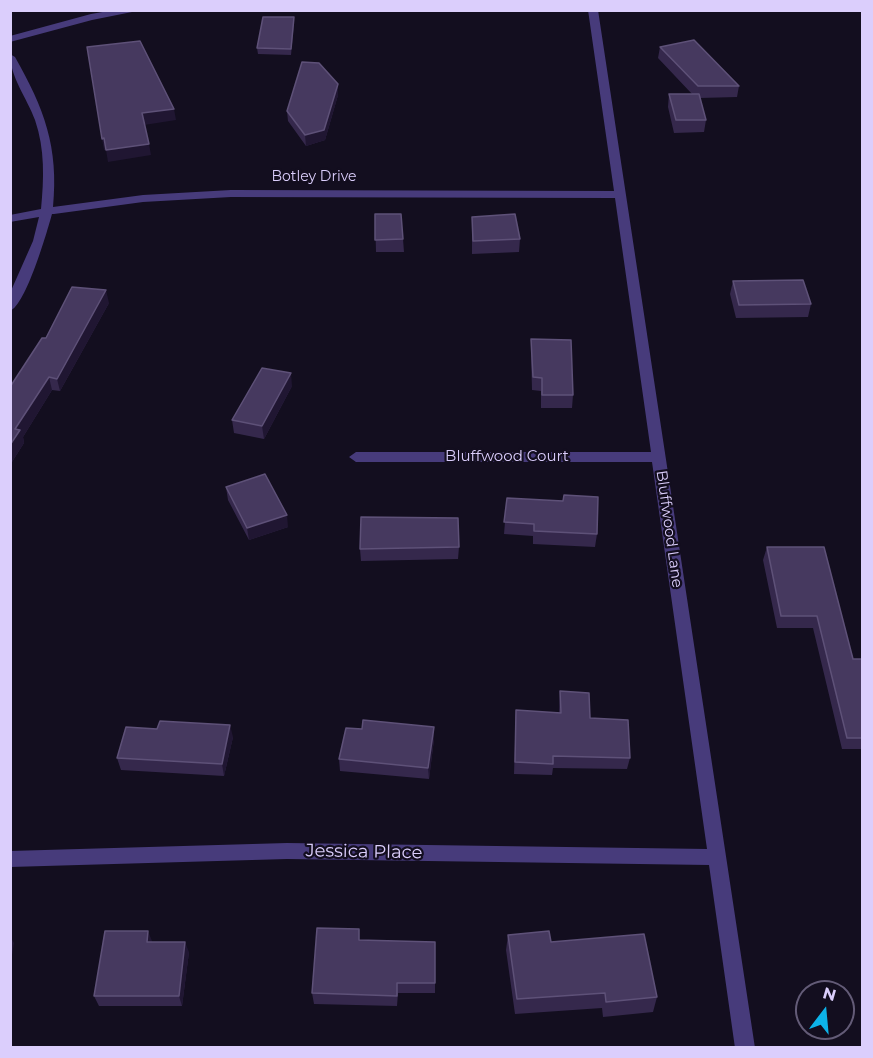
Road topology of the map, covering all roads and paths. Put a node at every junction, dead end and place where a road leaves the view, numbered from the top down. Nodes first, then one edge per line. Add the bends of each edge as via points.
1 (137, 10) edge
2 (593, 10) edge
3 (10, 39) edge
4 (10, 57) edge
5 (620, 195) junction
6 (48, 210) junction
7 (10, 219) edge
8 (10, 307) edge
9 (356, 457) dead end
10 (658, 457) junction
11 (717, 857) junction
12 (10, 859) edge
13 (745, 1047) edge

1 - 3 street via 92,17
2 - 5 street, Bluffwood Lane
4 - 6 street via 29,88 48,141
5 - 6 street, Botley Drive via 225,192 161,195
5 - 10 street, Bluffwood Lane
6 - 7 street, Botley Drive
6 - 8 street
9 - 10 street, Bluffwood Court
10 - 11 street, Bluffwood Lane
11 - 12 street, Jessica Place via 287,851
11 - 13 street, Bluffwood Lane

